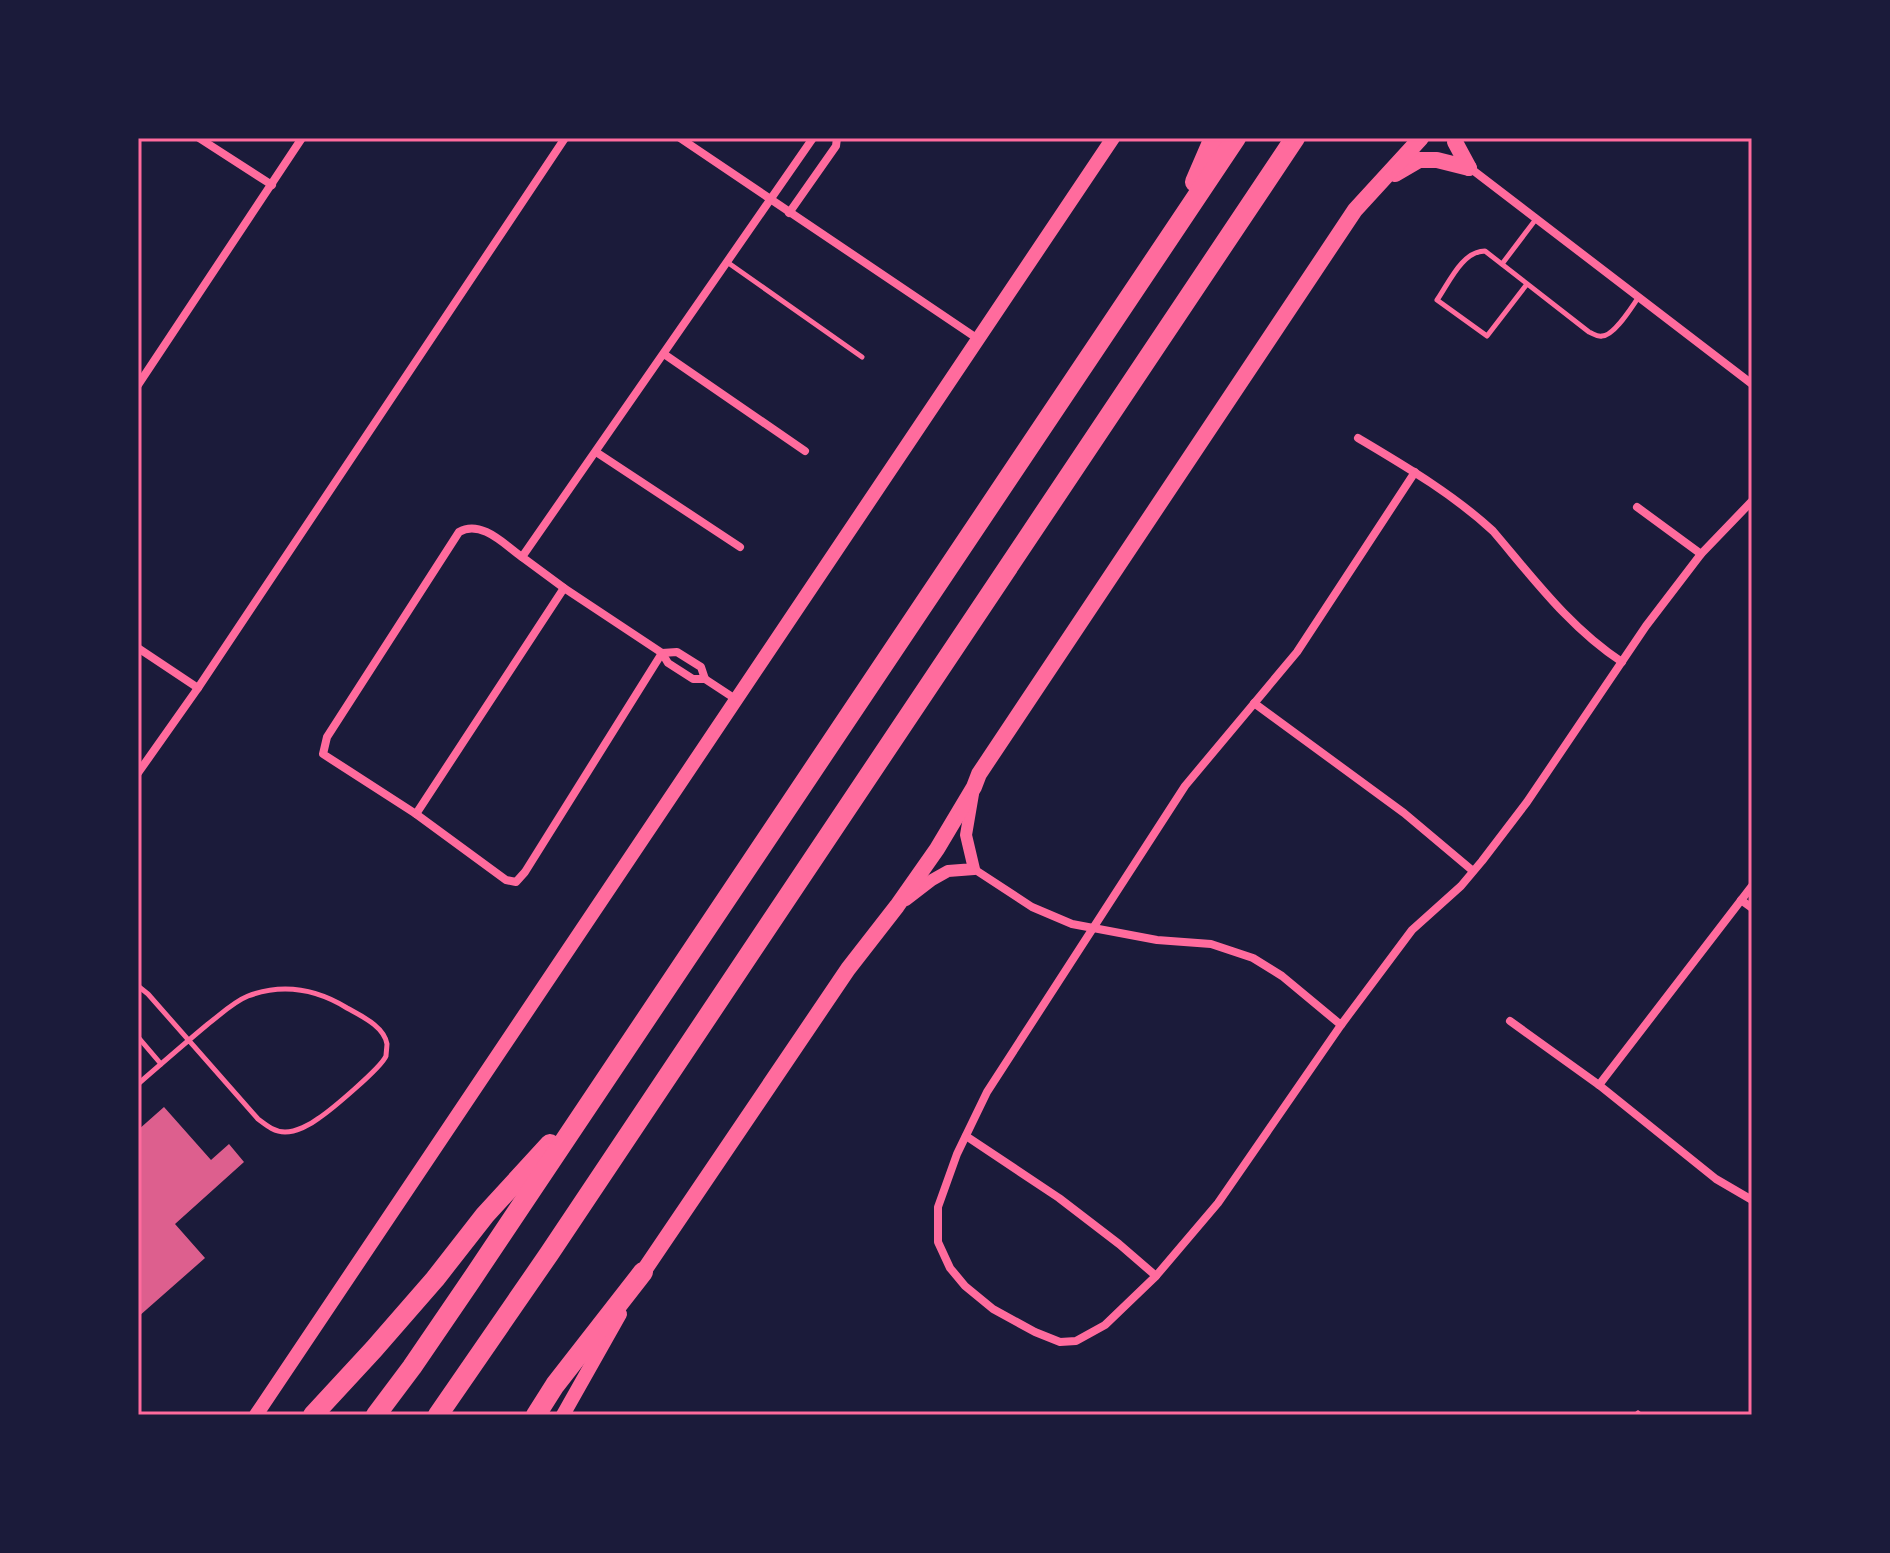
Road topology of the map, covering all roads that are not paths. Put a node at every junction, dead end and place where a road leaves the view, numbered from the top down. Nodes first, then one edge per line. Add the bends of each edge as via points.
1 (199, 138) edge
2 (302, 138) edge
3 (565, 138) edge
4 (680, 138) edge
5 (813, 138) edge
6 (837, 138) edge
7 (1113, 138) edge
8 (1214, 138) edge
9 (1236, 138) edge
10 (1295, 138) edge
11 (1421, 138) edge
12 (1456, 138) edge
13 (1469, 168) junction
14 (1383, 181) junction
15 (272, 185) junction
16 (770, 200) junction
17 (789, 213) junction
18 (1537, 219) junction
19 (1176, 228) junction
20 (727, 262) junction
21 (1502, 264) junction
22 (1527, 284) junction
23 (1639, 297) junction
24 (978, 339) junction
25 (664, 354) junction
26 (862, 357) dead end
27 (138, 362) edge
28 (149, 369) junction
29 (1752, 384) edge
30 (138, 385) edge
31 (1358, 438) dead end
32 (805, 451) dead end
33 (596, 452) junction
34 (1415, 472) junction
35 (1752, 501) edge
36 (1637, 507) dead end
37 (740, 547) dead end
38 (1701, 554) junction
39 (522, 557) junction
40 (564, 588) junction
41 (138, 648) edge
42 (662, 653) junction
43 (1622, 662) junction
44 (705, 679) junction
45 (198, 688) junction
46 (737, 700) junction
47 (1254, 703) junction
48 (138, 773) edge
49 (974, 787) junction
50 (416, 814) junction
51 (974, 869) junction
52 (1473, 871) junction
53 (1752, 886) edge
54 (1741, 900) junction
55 (897, 906) junction
56 (1752, 908) edge
57 (1092, 928) junction
58 (138, 986) edge
59 (1510, 1021) dead end
60 (1341, 1025) junction
61 (138, 1037) edge
62 (189, 1040) junction
63 (161, 1064) junction
64 (138, 1084) edge
65 (1599, 1085) junction
66 (594, 1097) junction
67 (966, 1136) junction
68 (1752, 1200) edge
69 (643, 1272) junction
70 (1156, 1276) junction
71 (256, 1415) edge
72 (313, 1415) edge
73 (376, 1415) edge
74 (438, 1415) edge
75 (536, 1415) edge
76 (563, 1415) edge

1 - 15 street
2 - 15 street
3 - 45 street
4 - 16 street
5 - 16 street
6 - 17 street
7 - 24 main road
8 - 19 highway
9 - 19 highway
10 - 74 highway
11 - 14 main road
12 - 13 main road
13 - 14 main road via 1419,160
13 - 18 street
14 - 49 main road via 1355,210 1057,654
15 - 28 street
16 - 17 street
16 - 20 street
17 - 24 street
18 - 21 lane
18 - 23 street
19 - 66 highway
20 - 25 street
20 - 26 lane
21 - 22 lane
21 - 22 lane via 1485,251 1467,257 1437,300 1487,336
22 - 23 lane via 1599,337 1614,330
23 - 29 street
24 - 46 main road
25 - 32 street
25 - 33 street
27 - 28 street
28 - 30 street
31 - 34 street
33 - 37 street
33 - 39 street
34 - 43 street via 1478,517 1576,627
34 - 47 street via 1297,652
35 - 38 street
36 - 38 street
38 - 43 street
39 - 40 street
39 - 50 street via 476,527 459,532 324,745 323,754
40 - 42 street
40 - 50 street
41 - 45 street
42 - 44 street via 693,679
42 - 44 street via 677,652 701,667
42 - 50 street via 516,882
43 - 52 street
44 - 46 street
45 - 48 street
46 - 71 main road
47 - 52 street via 1404,813
47 - 57 street via 1185,786
49 - 51 street via 966,835
49 - 55 main road
51 - 55 street via 948,871
51 - 57 street via 1032,907
52 - 60 street via 1412,930
53 - 54 street
54 - 56 street
54 - 65 street
55 - 69 main road via 848,969
57 - 60 street via 1211,944 1253,958
57 - 67 street via 987,1092
58 - 62 lane
59 - 65 street
60 - 70 street via 1218,1203
61 - 63 lane
62 - 62 lane via 246,997 276,989 307,990 330,998 370,1022 387,1042 378,1066 318,1119 284,1132 258,1119
62 - 63 lane
63 - 64 lane
65 - 68 street via 1716,1179
66 - 72 highway
66 - 73 highway
67 - 70 street via 1059,1198
67 - 70 street via 938,1207 938,1242 950,1268 993,1309 1060,1342 1076,1341 1105,1325
69 - 75 highway
69 - 76 main road

